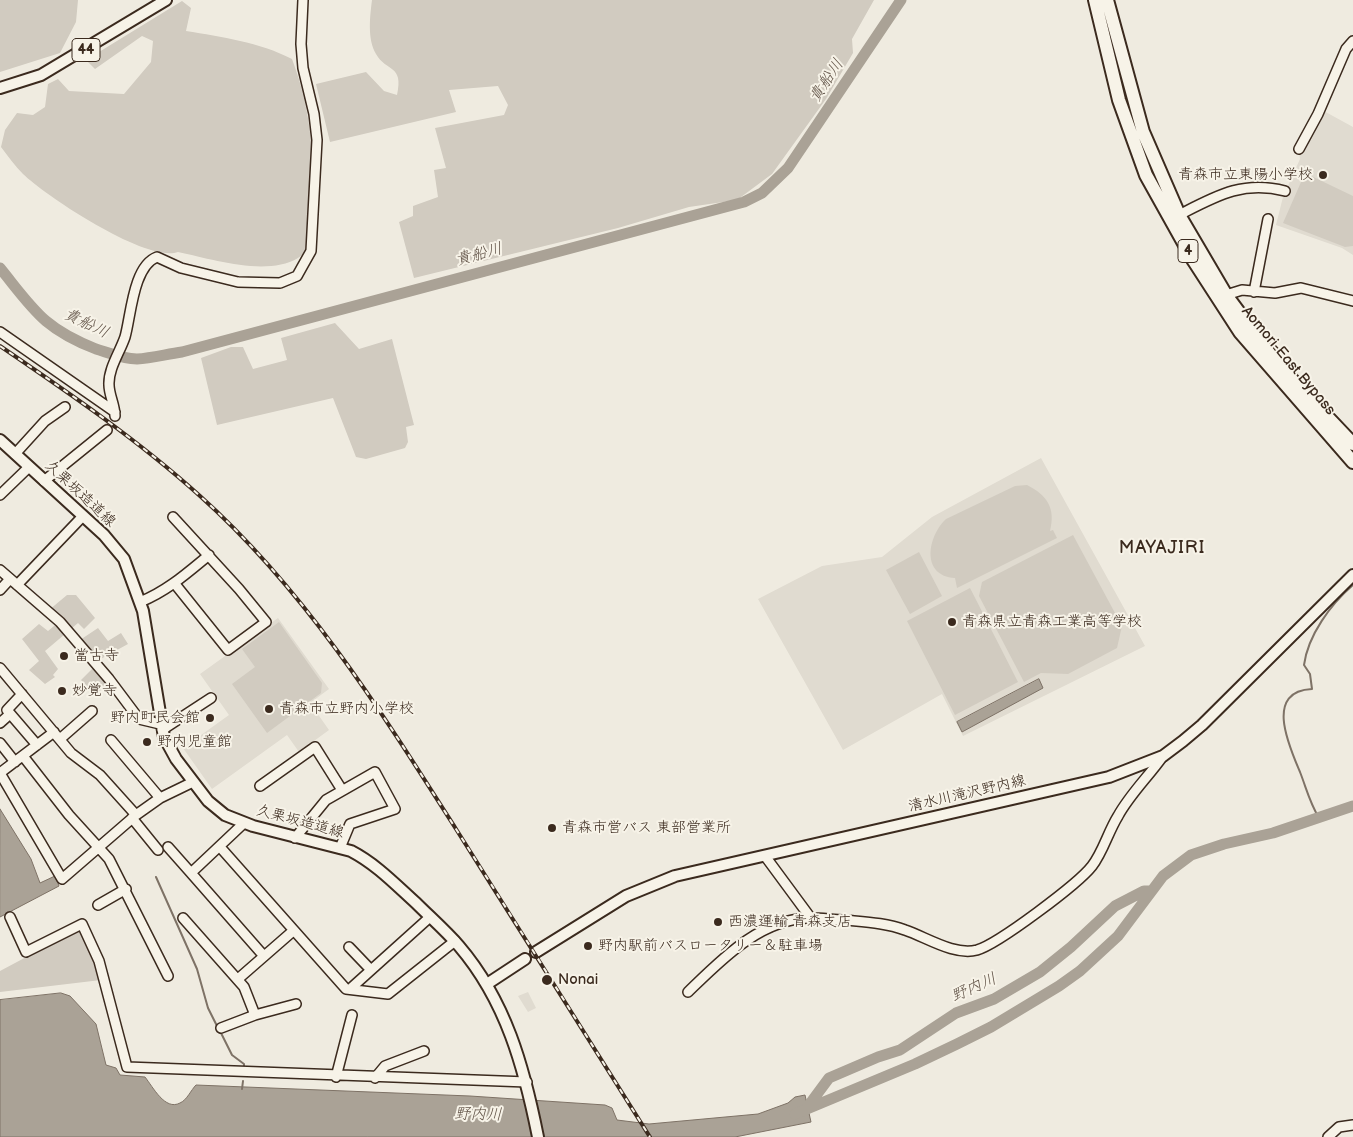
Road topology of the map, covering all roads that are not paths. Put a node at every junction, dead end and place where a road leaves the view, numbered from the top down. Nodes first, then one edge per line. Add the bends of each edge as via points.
1 (166, 0) edge
2 (303, 0) edge
3 (1095, 0) edge
4 (1107, 0) edge
5 (1353, 41) edge
6 (0, 88) edge
7 (1299, 149) dead end
8 (1285, 191) dead end
9 (1179, 215) junction
10 (1268, 219) dead end
11 (1254, 292) junction
12 (1226, 295) junction
13 (1353, 301) edge
14 (0, 332) edge
15 (65, 407) dead end
16 (107, 430) tunnel mouth
17 (0, 440) edge
18 (1353, 444) edge
19 (15, 454) junction
20 (1353, 462) edge
21 (29, 467) junction
22 (44, 481) junction
23 (0, 495) edge
24 (83, 516) junction
25 (174, 517) dead end
26 (209, 555) junction
27 (0, 570) edge
28 (1353, 575) edge
29 (13, 582) junction
30 (175, 584) junction
31 (0, 590) edge
32 (140, 602) junction
33 (0, 668) edge
34 (22, 694) junction
35 (211, 698) dead end
36 (0, 702) edge
37 (92, 711) dead end
38 (8, 712) junction
39 (0, 723) edge
40 (161, 727) junction
41 (54, 732) junction
42 (60, 739) junction
43 (111, 740) dead end
44 (0, 743) edge
45 (37, 745) junction
46 (23, 756) junction
47 (1163, 756) junction
48 (15, 762) junction
49 (0, 773) edge
50 (193, 782) junction
51 (260, 786) dead end
52 (342, 790) junction
53 (160, 798) junction
54 (134, 816) junction
55 (244, 823) junction
56 (295, 838) junction
57 (168, 847) dead end
58 (220, 847) junction
59 (340, 848) junction
60 (100, 849) junction
61 (158, 850) dead end
62 (765, 856) junction
63 (190, 873) junction
64 (126, 889) junction
65 (98, 905) dead end
66 (10, 917) dead end
67 (430, 917) junction
68 (182, 918) dead end
69 (810, 918) junction
70 (293, 931) junction
71 (455, 941) junction
72 (349, 947) dead end
73 (536, 952) dead end
74 (263, 955) junction
75 (525, 958) dead end
76 (371, 970) junction
77 (168, 976) dead end
78 (238, 979) junction
79 (487, 984) junction
80 (350, 989) junction
81 (688, 992) dead end
82 (296, 1004) dead end
83 (255, 1015) junction
84 (352, 1015) dead end
85 (221, 1028) dead end
86 (424, 1051) dead end
87 (336, 1076) junction
88 (375, 1078) junction
89 (528, 1087) junction
90 (1353, 1125) edge
91 (538, 1137) edge
92 (1328, 1137) edge

1 - 6 main road, 44 via 41,75
2 - 14 street via 303,68 317,140 311,251 297,276 280,283 238,282 152,258 135,290 109,384 115,414
3 - 20 highway, Aomori-East Bypass / 4 via 1119,100 1143,166 1189,252 1240,332
4 - 9 highway, Aomori-East Bypass / 4 via 1143,132
5 - 7 street via 1346,49
8 - 9 street via 1266,186 1246,187
9 - 12 highway, Aomori-East Bypass / 4
10 - 11 street
11 - 12 street via 1242,290
11 - 13 street via 1275,293 1301,288
12 - 18 highway, Aomori-East Bypass / 4 via 1278,365
15 - 19 street via 45,421
16 - 22 street
17 - 19 main road, 久栗坂造道線
19 - 21 main road, 久栗坂造道線
21 - 22 main road, 久栗坂造道線
21 - 23 street
22 - 24 main road, 久栗坂造道線
24 - 29 street
24 - 32 main road, 久栗坂造道線 via 124,559
25 - 26 street
26 - 30 street
26 - 30 street via 266,622 228,650
27 - 29 street
28 - 47 main road, 清水川滝沢野内線 via 1202,725
29 - 31 street
29 - 40 street via 60,622 139,719
30 - 32 street
32 - 40 main road, 久栗坂造道線
33 - 34 street
34 - 38 street
34 - 41 street
35 - 40 street
36 - 38 street
37 - 42 street
38 - 39 street
38 - 45 street
40 - 50 main road, 久栗坂造道線 via 176,759
41 - 42 street
41 - 45 street
42 - 54 street via 85,765 100,775
43 - 53 street
44 - 48 street
45 - 46 street
46 - 48 street
46 - 60 street
47 - 62 main road, 清水川滝沢野内線 via 1109,777
47 - 69 street via 1118,816 1087,873 989,945 965,950 891,926
48 - 49 street
49 - 60 street via 62,879
50 - 53 street
50 - 55 main road, 久栗坂造道線 via 218,810
51 - 52 street via 316,747
52 - 56 street via 319,806
52 - 59 street via 375,772 395,809 350,824
53 - 54 street
54 - 60 street
54 - 61 street
55 - 56 main road, 久栗坂造道線
55 - 58 street
56 - 59 main road, 久栗坂造道線
57 - 63 street
58 - 63 street
58 - 70 street
59 - 67 main road, 久栗坂造道線 via 381,870
60 - 64 street
62 - 69 street
62 - 73 main road, 清水川滝沢野内線 via 675,876 647,886
63 - 74 street
64 - 65 street
64 - 77 street
66 - 87 street via 26,952 82,924 99,961 127,1067
67 - 71 main road, 久栗坂造道線
67 - 76 street
68 - 78 street
69 - 81 street via 760,932 734,950
70 - 74 street
70 - 80 street via 346,989
71 - 79 main road, 久栗坂造道線
71 - 80 street via 388,994
72 - 76 street
74 - 78 street
75 - 79 main road
76 - 80 street
78 - 83 street
79 - 89 main road, 久栗坂造道線 via 518,1049
82 - 83 street
83 - 85 street
84 - 87 street
86 - 88 street via 385,1066
87 - 88 street
88 - 89 street
89 - 91 main road, 久栗坂造道線
90 - 92 street via 1339,1128

